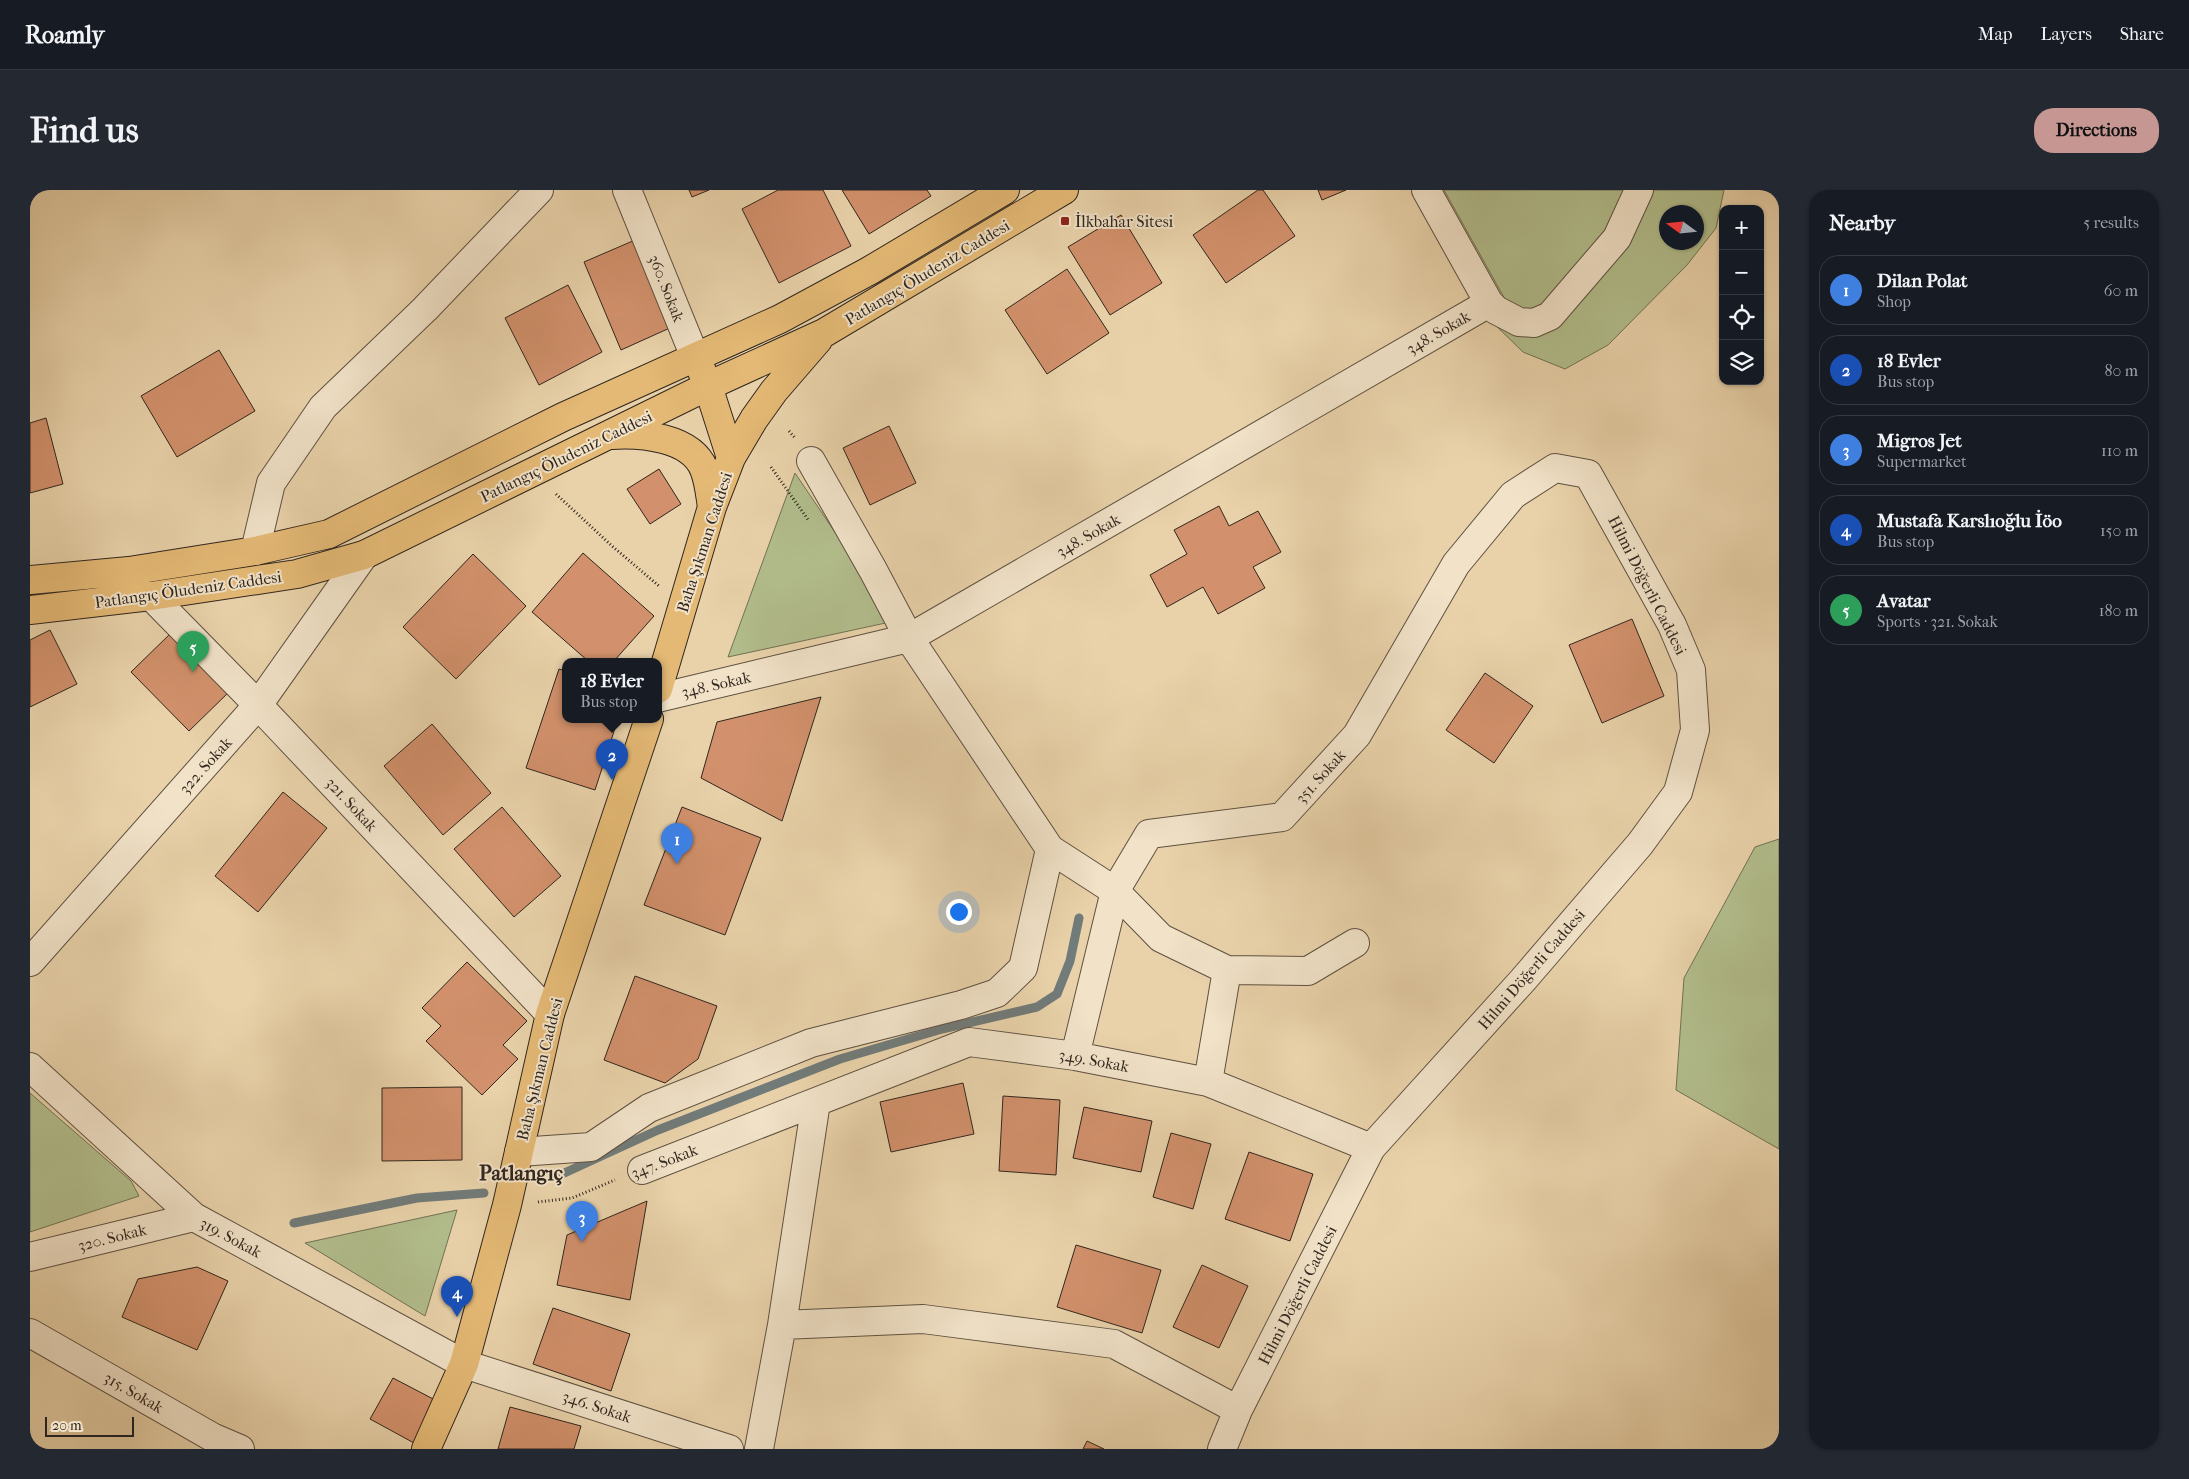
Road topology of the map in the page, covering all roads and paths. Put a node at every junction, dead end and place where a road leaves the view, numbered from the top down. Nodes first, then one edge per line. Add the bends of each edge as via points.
1 (539, 190) edge
2 (627, 190) edge
3 (1005, 190) edge
4 (1064, 190) edge
5 (1426, 190) edge
6 (1639, 190) edge
7 (1493, 306) junction
8 (824, 333) junction
9 (695, 357) junction
10 (708, 386) junction
11 (606, 436) junction
12 (731, 458) junction
13 (811, 461) dead end
14 (533, 472) junction
15 (1588, 474) joint
16 (712, 507) junction
17 (255, 551) junction
18 (364, 555) junction
19 (30, 580) edge
20 (151, 596) junction
21 (683, 606) junction
22 (30, 610) edge
23 (909, 638) junction
24 (662, 676) edge
25 (662, 697) edge
26 (258, 705) junction
27 (648, 723) edge
28 (1050, 849) junction
29 (1115, 891) junction
30 (1355, 943) dead end
31 (30, 962) edge
32 (1227, 970) junction
33 (550, 1014) junction
34 (1075, 1056) junction
35 (30, 1067) edge
36 (1208, 1082) junction
37 (816, 1102) junction
38 (1370, 1148) junction
39 (519, 1152) junction
40 (642, 1170) joint
41 (507, 1205) junction
42 (194, 1217) junction
43 (30, 1257) edge
44 (782, 1325) junction
45 (30, 1333) edge
46 (464, 1364) junction
47 (1238, 1410) junction
48 (209, 1443) edge
49 (240, 1449) edge
50 (426, 1449) edge
51 (729, 1449) edge
52 (760, 1449) edge
53 (1222, 1449) edge

1 - 17 street via 425,309 323,407 271,483
2 - 9 street, 360. Sokak
3 - 9 main road, Patlangıç Öludeniz Caddesi via 869,271 780,319
4 - 8 main road, Patlangıç Öludeniz Caddesi
5 - 7 street
6 - 7 street via 1617,238 1550,316 1534,323 1519,322
7 - 23 street, 348. Sokak
8 - 10 main road, Patlangıç Öludeniz Caddesi
8 - 12 main road, Baha Şıkman Caddesi via 774,392
9 - 10 main road, 360. Sokak
9 - 17 main road, Patlangıç Öludeniz Caddesi via 563,417 329,534
10 - 11 main road, Patlangıç Öludeniz Caddesi
10 - 12 main road, 360. Sokak
11 - 14 main road, Patlangıç Öludeniz Caddesi
11 - 16 main road via 654,436 679,445 694,455 704,468
12 - 16 main road, Baha Şıkman Caddesi
13 - 23 street
14 - 18 main road, Patlangıç Öludeniz Caddesi
14 - 21 path via 612,546
15 - 29 street, 351. Sokak via 1555,468 1513,495 1456,564 1357,735 1282,818 1150,834
15 - 38 street, Hilmi Döğerli Caddesi via 1672,625 1691,670 1695,730 1678,792 1640,844 1523,980
16 - 21 main road, Baha Şıkman Caddesi
17 - 19 main road, Patlangıç Öludeniz Caddesi via 129,570
18 - 20 main road, Patlangıç Öludeniz Caddesi via 297,574
18 - 26 street, 322. Sokak
20 - 22 main road, Patlangıç Öludeniz Caddesi
20 - 26 street, 321. Sokak
21 - 24 main road, Baha Şıkman Caddesi
23 - 25 street, 348. Sokak
23 - 28 street
26 - 31 street, 322. Sokak
26 - 33 street, 321. Sokak
27 - 33 main road, Baha Şıkman Caddesi
28 - 29 street
28 - 39 street via 1023,968 997,994 810,1043 649,1108 591,1147
29 - 32 street via 1161,938
29 - 34 street, 351. Sokak
30 - 32 street via 1308,970
32 - 36 street
33 - 39 main road, Baha Şıkman Caddesi
34 - 36 street, 349. Sokak
34 - 37 street, 349. Sokak via 969,1042
35 - 42 street, 319. Sokak
36 - 38 street, 349. Sokak
37 - 40 street, 347. Sokak
37 - 44 street
38 - 47 street, Hilmi Döğerli Caddesi
39 - 41 main road, Baha Şıkman Caddesi
40 - 41 path, 347. Sokak via 572,1198
41 - 46 main road, Baha Şıkman Caddesi
42 - 43 street, 320. Sokak
42 - 46 street, 319. Sokak
44 - 47 street via 923,1319 1114,1344
44 - 52 street
45 - 48 street, 315. Sokak
46 - 50 main road, Baha Şıkman Caddesi
46 - 51 street, 346. Sokak
47 - 53 street, Hilmi Döğerli Caddesi
48 - 49 street, 315. Sokak

